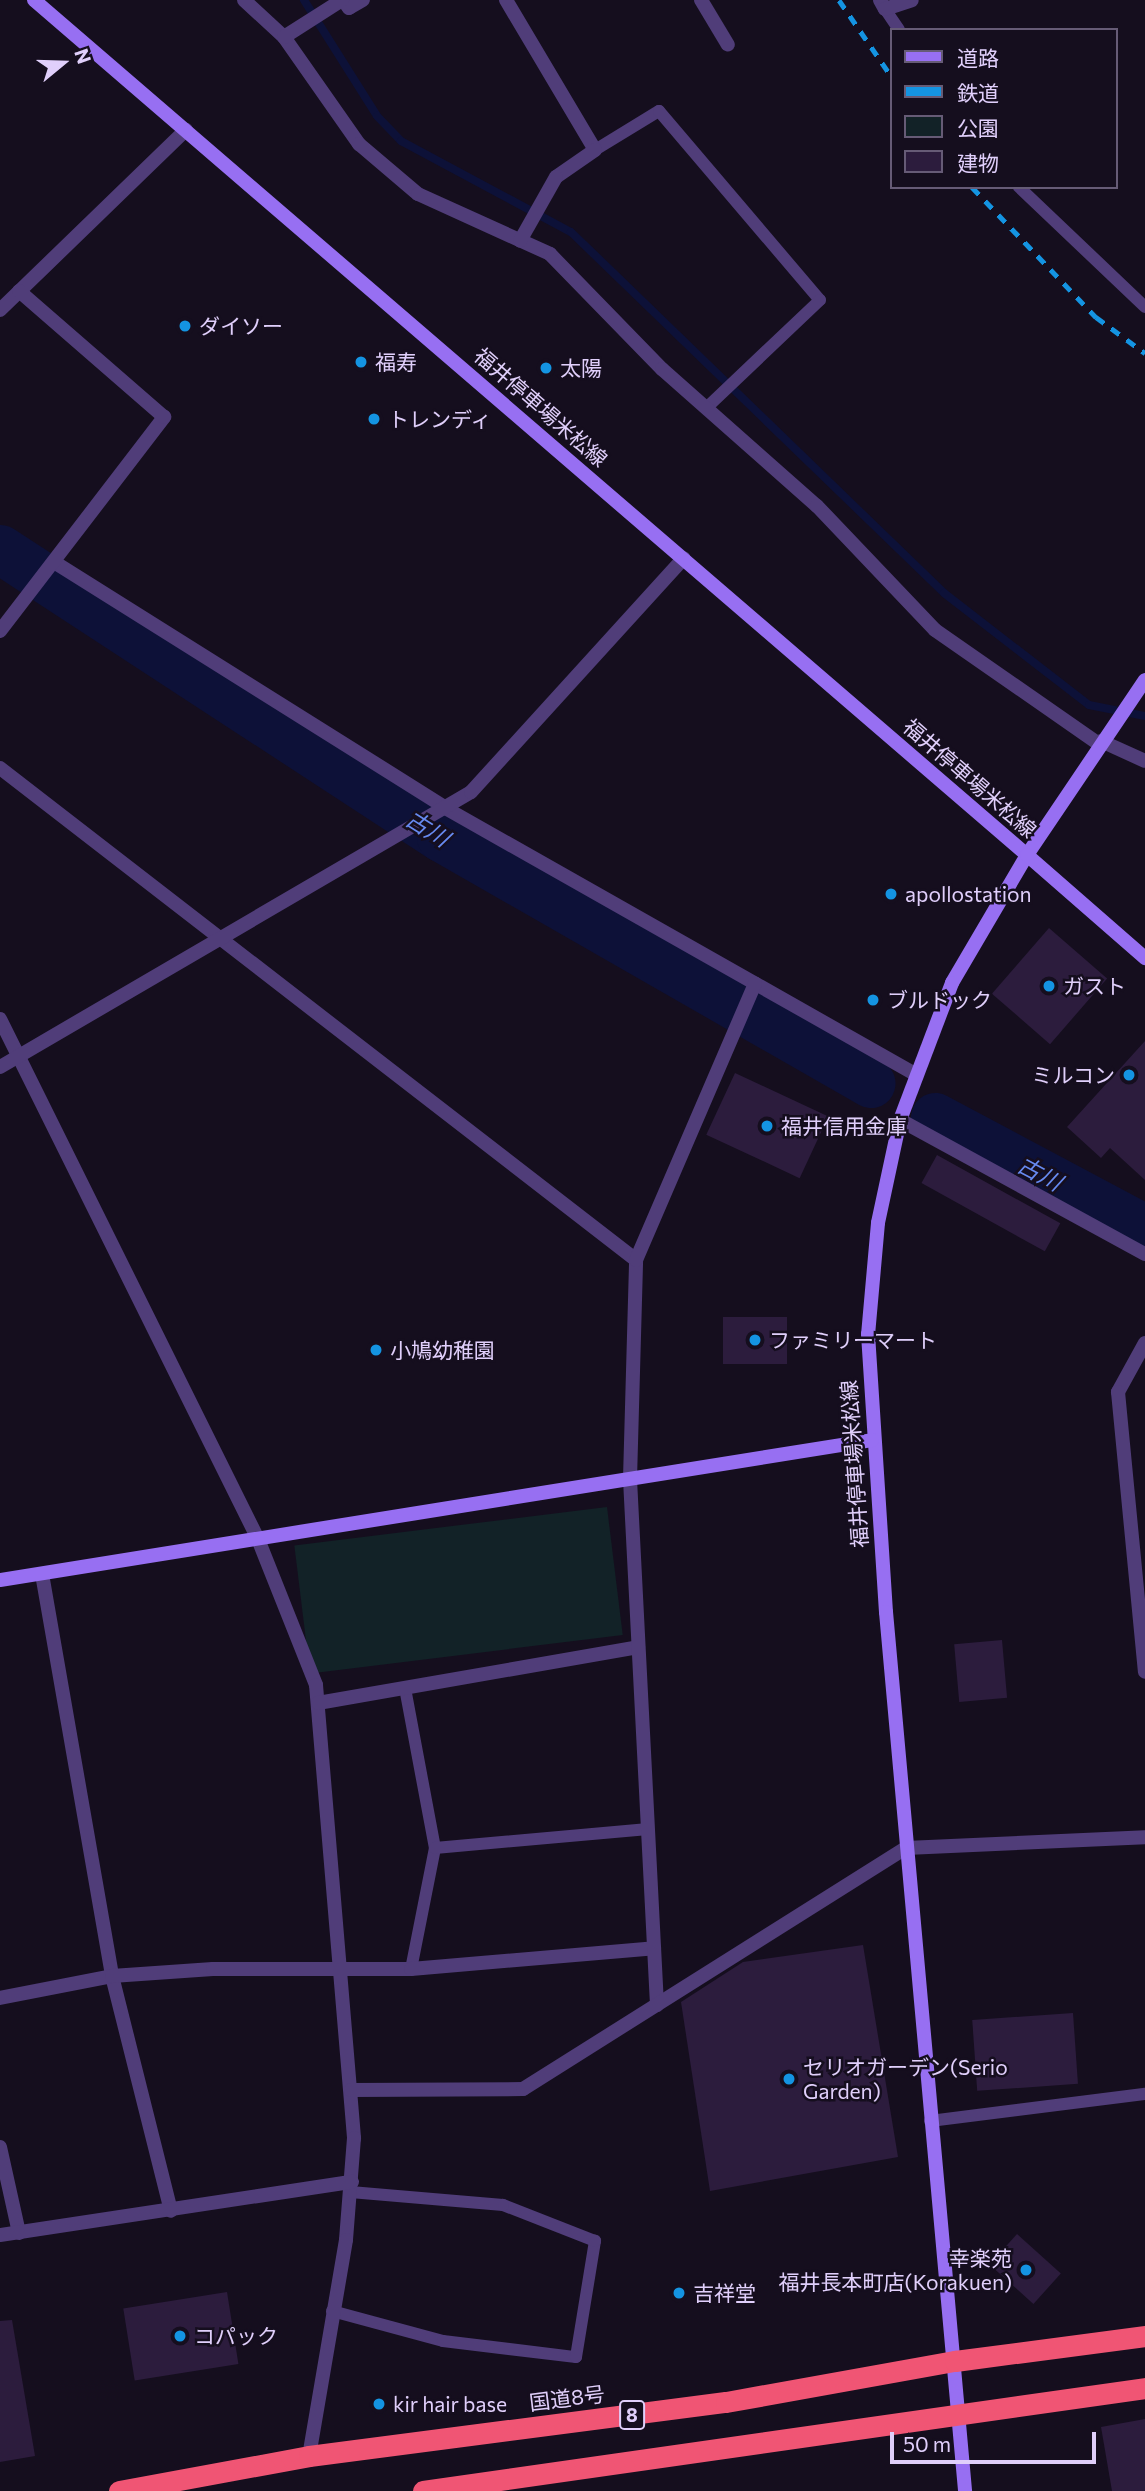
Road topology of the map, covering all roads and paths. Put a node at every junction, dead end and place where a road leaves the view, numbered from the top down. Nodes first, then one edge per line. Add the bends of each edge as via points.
1 (34, 0) edge
2 (244, 0) edge
3 (342, 0) edge
4 (363, 0) edge
5 (506, 0) edge
6 (701, 0) edge
7 (912, 0) edge
8 (882, 4) edge
9 (898, 28) edge
10 (284, 37) junction
11 (727, 45) dead end
12 (186, 130) junction
13 (595, 149) junction
14 (1021, 189) edge
15 (520, 241) junction
16 (19, 291) junction
17 (1145, 307) edge
18 (0, 310) edge
19 (706, 408) junction
20 (684, 558) junction
21 (54, 562) junction
22 (0, 631) edge
23 (1145, 680) edge
24 (1100, 742) junction
25 (1145, 761) edge
26 (0, 768) edge
27 (447, 809) junction
28 (1027, 855) junction
29 (218, 942) junction
30 (1145, 958) edge
31 (755, 984) junction
32 (0, 1019) edge
33 (18, 1055) junction
34 (0, 1067) edge
35 (915, 1074) junction
36 (900, 1120) junction
37 (1145, 1255) edge
38 (636, 1260) junction
39 (1145, 1343) edge
40 (872, 1440) junction
41 (630, 1479) junction
42 (258, 1539) junction
43 (41, 1573) junction
44 (0, 1580) edge
45 (638, 1647) junction
46 (1145, 1672) edge
47 (405, 1688) junction
48 (318, 1703) junction
49 (648, 1829) junction
50 (1145, 1837) edge
51 (435, 1848) junction
52 (906, 1848) junction
53 (654, 1948) junction
54 (341, 1969) junction
55 (411, 1969) junction
56 (112, 1976) junction
57 (0, 1998) edge
58 (657, 2005) junction
59 (351, 2090) junction
60 (1145, 2094) edge
61 (930, 2121) junction
62 (0, 2147) edge
63 (351, 2187) junction
64 (171, 2211) junction
65 (19, 2232) junction
66 (0, 2235) edge
67 (332, 2311) junction
68 (1145, 2336) edge
69 (956, 2361) junction
70 (1145, 2388) edge
71 (958, 2417) junction
72 (309, 2456) junction
73 (119, 2491) edge
74 (423, 2491) edge
75 (965, 2491) edge

1 - 12 main road, 福井停車場米松線
2 - 10 street
3 - 4 street via 349,8
3 - 10 street
5 - 13 street
6 - 11 street
7 - 8 street
8 - 9 lane
10 - 15 street via 359,144 418,194
12 - 16 street
12 - 20 main road, 福井停車場米松線
13 - 15 street via 556,177
13 - 19 lane via 659,111 820,300
14 - 17 lane
15 - 19 street via 550,254
16 - 18 street
16 - 21 street via 164,417
19 - 24 street via 817,506 935,630
20 - 27 street via 471,793
20 - 28 main road, 福井停車場米松線
21 - 22 street
21 - 27 street
23 - 24 main road
24 - 25 street
24 - 28 main road
26 - 29 street
27 - 29 street
27 - 31 street
28 - 30 main road
28 - 35 main road, 福井停車場米松線 via 966,954
29 - 33 street
29 - 38 street
31 - 35 street
31 - 38 street
32 - 33 street
33 - 34 street
33 - 42 street
35 - 36 main road, 福井停車場米松線
36 - 37 street
36 - 40 main road, 福井停車場米松線 via 882,1197 870,1294
38 - 41 street
39 - 46 street via 1118,1392
40 - 41 main road
40 - 52 main road, 福井停車場米松線
41 - 42 main road
41 - 45 street
42 - 43 main road
42 - 48 street
43 - 44 main road
43 - 56 street
45 - 47 street
45 - 49 street
47 - 48 street
47 - 51 lane
48 - 54 street
49 - 51 lane
49 - 53 street
50 - 52 street
51 - 55 lane
52 - 58 street
52 - 61 main road, 福井停車場米松線
53 - 55 street
53 - 58 street
54 - 55 street
54 - 56 street
54 - 59 street
56 - 57 street
56 - 64 street
58 - 59 street via 523,2089
59 - 63 street
60 - 61 lane
61 - 69 main road, 福井停車場米松線
62 - 65 street
63 - 64 street
63 - 67 street
63 - 67 lane via 503,2205 595,2241 576,2357 443,2341
64 - 65 street
65 - 66 street
67 - 72 street
68 - 69 highway, 国道8号 / 8
69 - 71 main road, 福井停車場米松線
69 - 72 highway, 国道8号 / 8 via 726,2402
70 - 71 highway, 8
71 - 74 highway, 8
71 - 75 main road, 福井停車場米松線
72 - 73 highway, 国道8号 / 8

